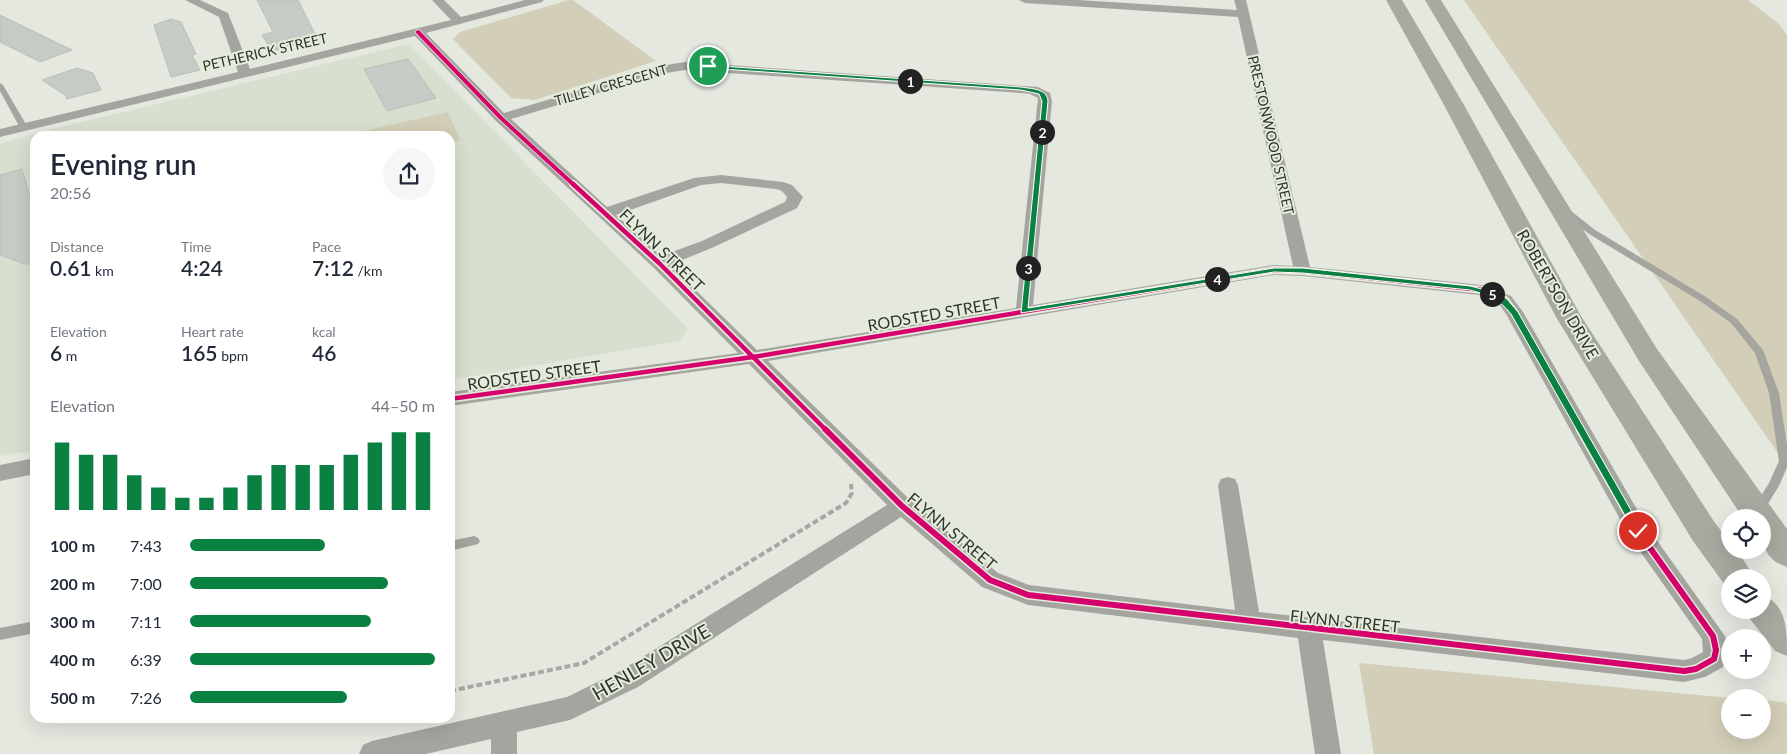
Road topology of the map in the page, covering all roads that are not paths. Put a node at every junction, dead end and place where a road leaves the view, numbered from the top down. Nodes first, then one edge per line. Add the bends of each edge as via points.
1 (191, 0) edge
2 (438, 0) edge
3 (538, 0) edge
4 (1026, 0) edge
5 (1240, 0) edge
6 (1394, 0) edge
7 (1433, 0) edge
8 (1242, 14) junction
9 (459, 21) junction
10 (418, 32) junction
11 (244, 73) junction
12 (0, 85) edge
13 (501, 118) junction
14 (23, 126) junction
15 (0, 133) edge
16 (1557, 205) junction
17 (606, 213) junction
18 (659, 263) junction
19 (1303, 271) junction
20 (1024, 311) junction
21 (755, 357) junction
22 (455, 398) edge
23 (30, 467) edge
24 (0, 472) edge
25 (1228, 485) dead end
26 (902, 506) junction
27 (1755, 509) edge
28 (1763, 509) edge
29 (1771, 531) edge
30 (474, 541) dead end
31 (455, 545) edge
32 (1787, 554) edge
33 (1732, 569) edge
34 (1771, 619) edge
35 (1249, 622) junction
36 (30, 628) edge
37 (1309, 629) junction
38 (0, 634) edge
39 (1787, 640) edge
40 (1684, 671) joint
41 (504, 724) junction
42 (372, 754) edge
43 (504, 754) edge
44 (1328, 754) edge

1 - 11 street via 224,15
2 - 9 street
3 - 9 street, PETHERICK STREET
4 - 8 street
5 - 8 street, PRESTONWOOD STREET
6 - 33 highway, ROBERTSON DRIVE via 1569,317 1704,532
7 - 16 highway
8 - 19 street, PRESTONWOOD STREET
9 - 10 street, PETHERICK STREET
10 - 11 street, PETHERICK STREET
10 - 13 street, FLYNN STREET
11 - 14 street, PETHERICK STREET
12 - 14 lane
13 - 17 street, FLYNN STREET
13 - 20 street, TILLEY CRESCENT via 664,69 685,66 1041,92 1045,101
14 - 15 street, PETHERICK STREET
16 - 27 highway via 1648,355
16 - 28 lane via 1592,232 1734,321 1760,352 1774,392 1784,461
17 - 18 street, FLYNN STREET
17 - 18 street via 711,179 778,185 787,188 795,197 792,205 766,218
18 - 21 street, FLYNN STREET
19 - 20 street, RODSTED STREET via 1274,270
19 - 40 street, RODSTED STREET via 1482,290 1505,300 1638,531 1713,636 1714,659 1696,669
20 - 21 street, RODSTED STREET
21 - 22 street, RODSTED STREET
21 - 26 street, FLYNN STREET
23 - 24 street
25 - 35 street
26 - 35 street, FLYNN STREET via 990,580 1028,595
26 - 41 street, HENLEY DRIVE via 629,678 570,708
29 - 32 highway
30 - 31 lane
34 - 39 highway
35 - 37 street, FLYNN STREET
36 - 38 lane
37 - 40 street, FLYNN STREET
37 - 44 street
41 - 42 street, HENLEY DRIVE
41 - 43 street

